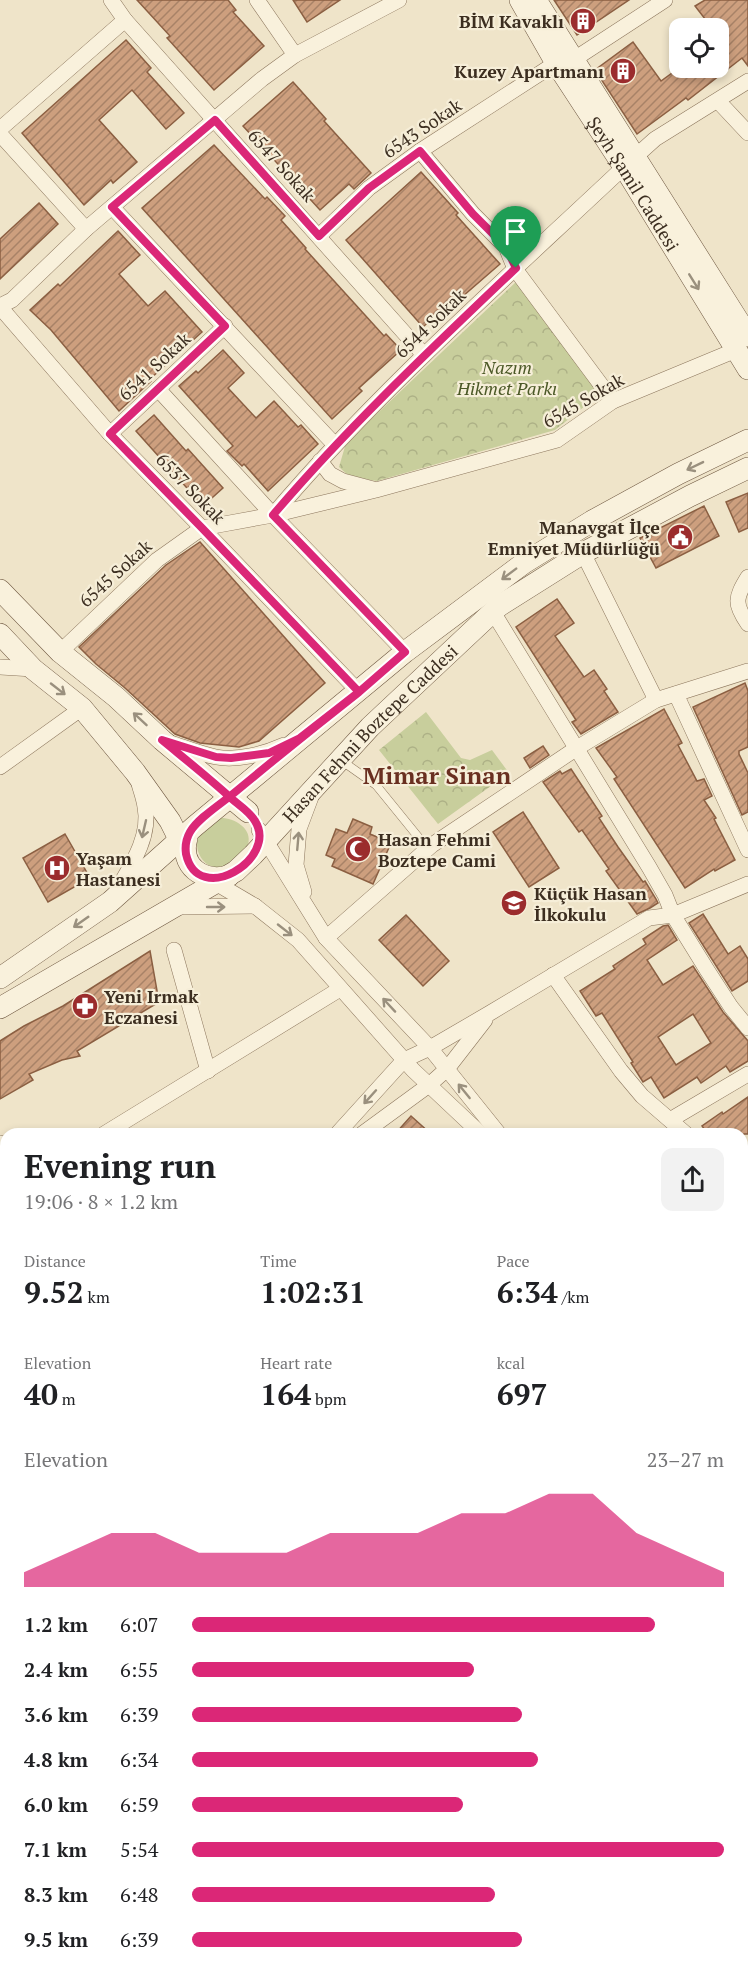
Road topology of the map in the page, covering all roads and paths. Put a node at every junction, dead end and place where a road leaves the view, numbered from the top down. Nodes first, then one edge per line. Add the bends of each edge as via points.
1 (111, 0) edge
2 (257, 0) edge
3 (520, 0) edge
4 (536, 0) edge
5 (665, 0) edge
6 (397, 1) edge
7 (125, 20) junction
8 (295, 55) junction
9 (565, 61) junction
10 (748, 81) edge
11 (718, 101) junction
12 (215, 120) junction
13 (0, 132) edge
14 (748, 133) edge
15 (420, 151) junction
16 (630, 161) junction
17 (112, 207) junction
18 (86, 229) junction
19 (319, 236) junction
20 (516, 268) junction
21 (0, 307) edge
22 (225, 326) junction
23 (742, 343) edge
24 (424, 355) junction
25 (748, 369) edge
26 (158, 389) junction
27 (613, 401) junction
28 (110, 434) junction
29 (748, 440) edge
30 (335, 445) junction
31 (320, 461) junction
32 (748, 468) edge
33 (376, 490) junction
34 (273, 515) junction
35 (202, 528) junction
36 (583, 552) junction
37 (748, 577) edge
38 (0, 590) edge
39 (493, 612) junction
40 (748, 624) edge
41 (0, 634) edge
42 (60, 652) junction
43 (405, 652) junction
44 (0, 667) edge
45 (33, 669) junction
46 (748, 671) edge
47 (359, 692) junction
48 (676, 694) junction
49 (656, 700) junction
50 (82, 708) junction
51 (300, 738) junction
52 (162, 740) junction
53 (577, 748) junction
54 (341, 760) junction
55 (0, 767) edge
56 (135, 772) junction
57 (314, 790) junction
58 (230, 797) junction
59 (202, 820) junction
60 (257, 833) junction
61 (183, 846) junction
62 (428, 849) junction
63 (748, 850) edge
64 (216, 878) junction
65 (748, 884) edge
66 (110, 902) junction
67 (255, 906) junction
68 (176, 907) junction
69 (673, 915) junction
70 (312, 918) junction
71 (326, 938) junction
72 (174, 950) dead end
73 (553, 975) junction
74 (0, 978) edge
75 (340, 989) junction
76 (0, 1008) edge
77 (490, 1013) junction
78 (748, 1028) edge
79 (430, 1048) junction
80 (404, 1060) junction
81 (447, 1069) junction
82 (208, 1071) junction
83 (748, 1074) edge
84 (429, 1085) junction
85 (670, 1120) junction
86 (114, 1128) edge
87 (342, 1128) edge
88 (370, 1128) edge
89 (472, 1128) edge
90 (494, 1128) edge
91 (679, 1128) edge

1 - 7 street, 6547 Sokak
2 - 8 street
3 - 9 main road, Şeyh Şamil Caddesi
4 - 9 main road, Şeyh Şamil Caddesi
5 - 9 street, 6543 Sokak
6 - 8 street
7 - 12 street, 6547 Sokak
7 - 13 street
8 - 12 street
9 - 15 street, 6543 Sokak
9 - 16 main road, Şeyh Şamil Caddesi
10 - 11 street, 6544 Sokak
11 - 14 street
11 - 16 street, 6544 Sokak via 655,139
12 - 17 street
12 - 19 street, 6547 Sokak
13 - 18 street
15 - 19 street, 6543 Sokak via 369,188
15 - 20 street via 506,247
16 - 20 street, 6544 Sokak
16 - 23 main road, Şeyh Şamil Caddesi
17 - 18 street
17 - 22 street
18 - 21 street
19 - 24 street, 6547 Sokak
20 - 24 street, 6544 Sokak
20 - 27 street
21 - 28 street, 6537 Sokak
22 - 26 street, 6541 Sokak
22 - 30 street
23 - 25 main road, Şeyh Şamil Caddesi
23 - 27 street, 6545 Sokak
24 - 30 street, 6544 Sokak
26 - 28 street, 6541 Sokak
26 - 34 street
27 - 33 street, 6545 Sokak via 557,440
28 - 35 street, 6537 Sokak
29 -> 43 main road, Hasan Fehmi Boztepe Caddesi via 592,521 524,563
30 - 31 street, 6544 Sokak
31 - 33 street via 330,474
31 - 34 street, 6544 Sokak
32 - 36 main road, Hasan Fehmi Boztepe Caddesi
33 - 34 street, 6545 Sokak
34 - 35 street, 6545 Sokak
34 - 43 street
35 - 42 street, 6545 Sokak via 157,560
35 - 47 street, 6537 Sokak
36 - 39 main road, Hasan Fehmi Boztepe Caddesi
36 - 49 street
37 - 40 street via 738,594 739,610
38 - 42 main road
39 - 53 street
39 - 54 main road, Hasan Fehmi Boztepe Caddesi via 370,727
41 - 45 main road
52 -> 42 main road
43 - 47 main road, Hasan Fehmi Boztepe Caddesi
44 - 45 street
45 -> 50 main road
46 - 48 street
47 - 51 main road, Hasan Fehmi Boztepe Caddesi
48 - 49 street
48 - 63 street
49 - 53 street
50 - 55 street
50 - 56 main road
51 - 52 street via 269,753 231,758
51 - 58 main road, Hasan Fehmi Boztepe Caddesi
52 - 58 main road
53 - 62 street
53 - 69 street via 649,867
54 - 57 main road, Hasan Fehmi Boztepe Caddesi
54 - 62 lane via 376,785
56 - 61 main road
56 -> 66 street via 146,807 146,824 136,857
57 - 60 main road, Hasan Fehmi Boztepe Caddesi
70 -> 57 street via 296,865 299,829
58 - 59 main road, Hasan Fehmi Boztepe Caddesi
58 - 60 main road
59 - 60 main road via 217,809 238,808
59 - 61 main road, Hasan Fehmi Boztepe Caddesi
60 - 64 main road, Hasan Fehmi Boztepe Caddesi
60 - 70 street
61 - 64 main road via 194,869
61 - 66 main road, Hasan Fehmi Boztepe Caddesi
62 - 71 street
64 - 67 street
64 - 68 main road, Hasan Fehmi Boztepe Caddesi
65 - 69 street
66 -> 74 main road, Hasan Fehmi Boztepe Caddesi
68 -> 67 street
67 -> 75 street via 298,940
68 - 76 main road, Hasan Fehmi Boztepe Caddesi
69 - 73 street via 649,918
69 - 78 street
70 - 71 street
79 -> 71 street
72 - 82 street
73 - 77 street
73 - 85 street via 621,1071
75 - 80 street
75 - 82 street
77 - 79 street
77 - 81 street
79 - 80 street
79 - 81 street
80 - 84 street
80 -> 87 street
81 - 84 street
90 -> 81 street
82 - 86 street
83 - 85 street
84 - 88 street
84 - 89 street
85 - 91 street

